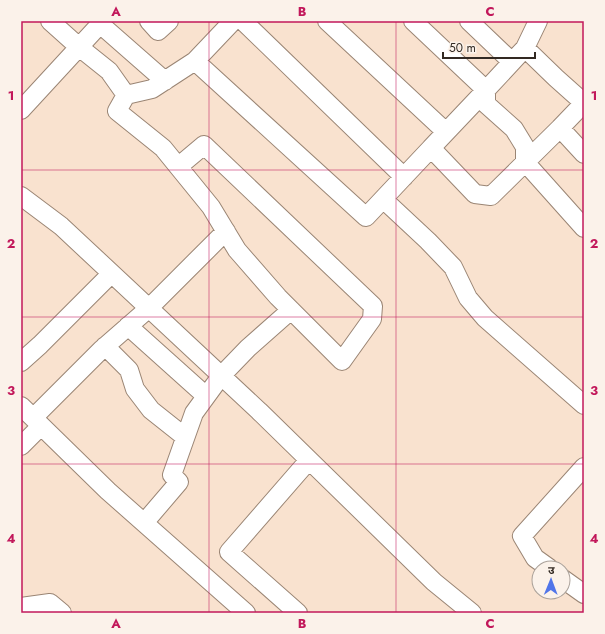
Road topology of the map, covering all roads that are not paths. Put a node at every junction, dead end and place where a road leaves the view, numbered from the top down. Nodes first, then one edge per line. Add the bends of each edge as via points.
1 (50, 21) edge
2 (149, 21) edge
3 (169, 21) edge
4 (233, 21) edge
5 (243, 21) edge
6 (327, 21) edge
7 (413, 21) edge
8 (469, 21) edge
9 (538, 21) edge
10 (101, 22) edge
11 (79, 47) junction
12 (525, 48) junction
13 (195, 61) junction
14 (512, 62) junction
15 (165, 81) junction
16 (486, 90) junction
17 (126, 96) junction
18 (24, 101) edge
19 (584, 103) edge
20 (560, 128) junction
21 (446, 132) junction
22 (431, 148) junction
23 (584, 154) edge
24 (525, 162) junction
25 (179, 166) junction
26 (404, 177) junction
27 (21, 196) edge
28 (383, 199) junction
29 (584, 228) edge
30 (226, 231) junction
31 (111, 274) junction
32 (148, 309) junction
33 (291, 310) junction
34 (128, 326) junction
35 (105, 346) junction
36 (21, 362) edge
37 (221, 376) junction
38 (206, 396) junction
39 (584, 405) edge
40 (32, 417) edge
41 (185, 437) junction
42 (21, 446) edge
43 (309, 460) junction
44 (584, 467) edge
45 (144, 523) junction
46 (538, 560) edge
47 (571, 585) edge
48 (584, 594) edge
49 (21, 607) edge
50 (453, 607) edge
51 (62, 613) edge
52 (246, 613) edge
53 (298, 613) edge
54 (472, 613) edge

1 - 11 street
2 - 3 street via 158,31
4 - 13 street
5 - 26 street
6 - 21 street
7 - 16 street
8 - 14 street
9 - 12 street
10 - 11 street
10 - 15 street
11 - 17 street via 109,71
11 - 18 street
12 - 14 street
12 - 19 street
13 - 15 street
13 - 28 street via 366,217
14 - 16 street
15 - 17 street via 152,89
16 - 21 street
16 - 24 street via 486,104 514,129 525,147
17 - 25 street via 117,111 163,148
19 - 20 street
20 - 23 street
20 - 24 street
21 - 22 street
22 - 24 street via 475,194 491,196
22 - 26 street
24 - 29 street
25 - 30 street
25 - 33 street via 204,145 373,306 372,319 342,361
26 - 28 street
27 - 31 street via 61,226
28 - 39 street via 453,267 468,298 485,318
30 - 32 street
30 - 33 street via 237,250
31 - 32 street
31 - 36 street
32 - 34 street
32 - 37 street
33 - 37 street
34 - 35 street
34 - 38 street
35 - 40 street
35 - 41 street via 129,370 135,390 152,410
37 - 38 street
37 - 43 street
38 - 41 street via 194,413
40 - 42 street
40 - 45 street
41 - 45 street via 172,475 179,482
43 - 50 street via 434,582
43 - 53 street via 229,552
44 - 46 street via 522,536
45 - 52 street
47 - 48 street
49 - 51 street via 50,603
50 - 54 street

